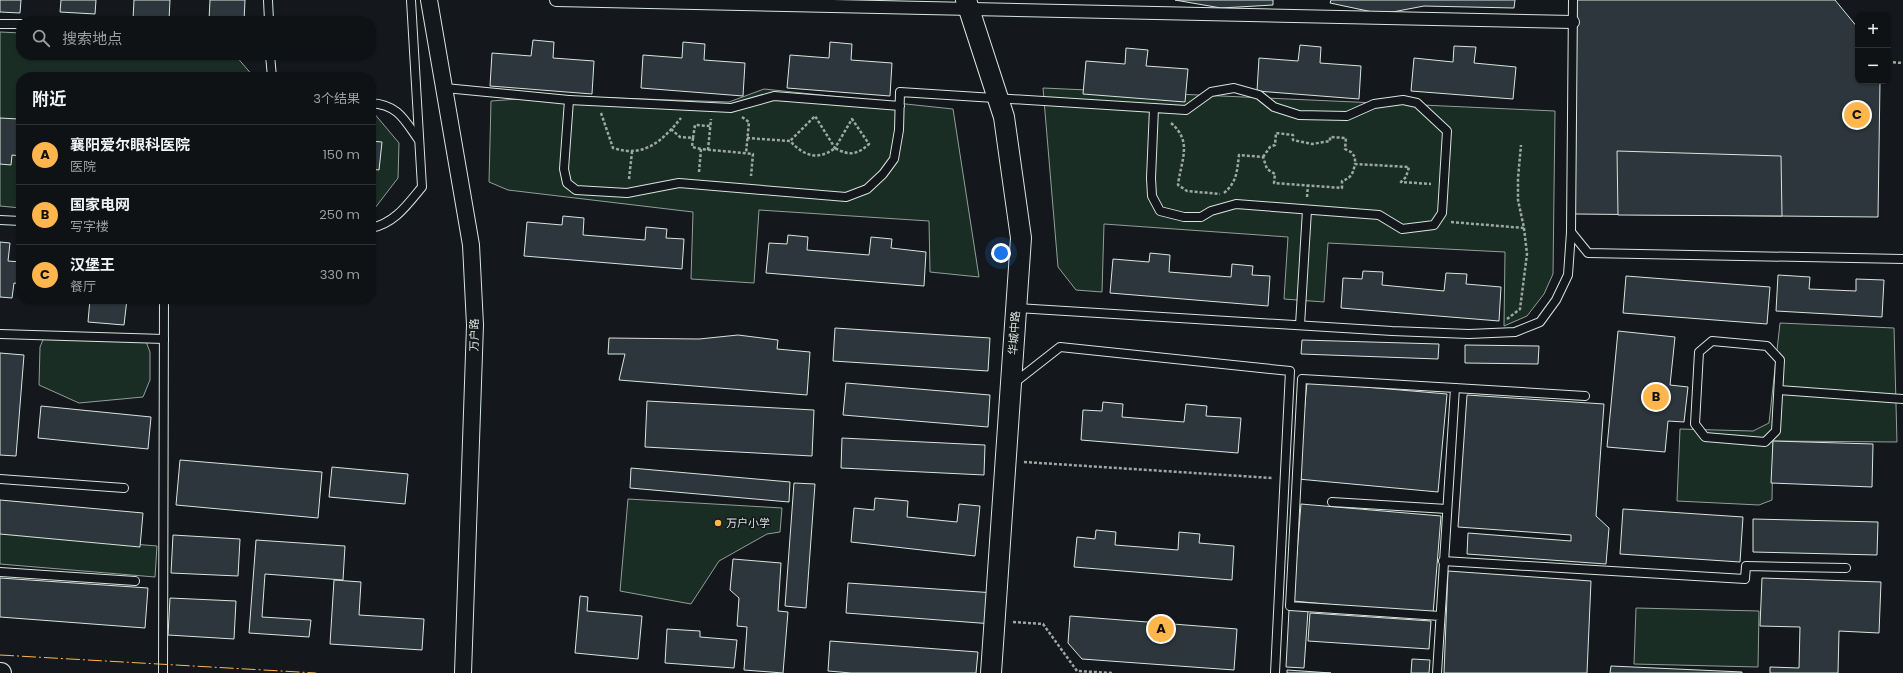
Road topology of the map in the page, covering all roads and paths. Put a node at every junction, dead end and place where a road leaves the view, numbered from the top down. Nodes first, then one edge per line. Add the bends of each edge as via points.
1 (268, 0) edge
2 (411, 0) edge
3 (429, 0) edge
4 (556, 0) edge
5 (1573, 0) edge
6 (968, 4) edge
7 (269, 16) edge
8 (1573, 22) junction
9 (0, 24) edge
10 (16, 24) edge
11 (270, 60) edge
12 (1891, 62) edge
13 (1903, 62) edge
14 (272, 72) edge
15 (445, 88) junction
16 (997, 97) junction
17 (569, 100) junction
18 (598, 101) junction
19 (376, 103) edge
20 (690, 106) junction
21 (900, 106) junction
22 (731, 108) junction
23 (1154, 108) junction
24 (710, 126) junction
25 (671, 129) junction
26 (693, 138) junction
27 (747, 138) junction
28 (419, 140) junction
29 (790, 141) junction
30 (1521, 146) dead end
31 (835, 148) junction
32 (701, 149) junction
33 (708, 150) junction
34 (632, 152) junction
35 (746, 153) junction
36 (1263, 157) junction
37 (1355, 164) junction
38 (698, 184) junction
39 (1444, 185) junction
40 (750, 189) junction
41 (627, 193) junction
42 (1307, 210) junction
43 (0, 220) edge
44 (16, 221) edge
45 (1437, 221) junction
46 (376, 227) edge
47 (1524, 228) junction
48 (1571, 232) junction
49 (1903, 260) edge
50 (164, 304) edge
51 (1016, 308) junction
52 (1300, 325) junction
53 (1489, 333) junction
54 (0, 334) edge
55 (164, 339) junction
56 (1011, 385) junction
57 (1455, 388) junction
58 (1779, 390) junction
59 (1585, 396) dead end
60 (1903, 399) edge
61 (1005, 461) junction
62 (0, 479) edge
63 (1285, 479) junction
64 (124, 488) dead end
65 (1332, 502) dead end
66 (1447, 509) junction
67 (1443, 561) junction
68 (1846, 568) dead end
69 (0, 572) edge
70 (135, 581) dead end
71 (1440, 616) junction
72 (994, 621) junction
73 (163, 673) edge
74 (463, 673) edge
75 (991, 673) edge
76 (1113, 673) edge
77 (1275, 673) edge
78 (1437, 673) edge

1 - 7 lane
2 - 28 lane
3 - 15 street, 万户路
4 - 6 street
5 - 8 lane
6 - 8 street
6 - 16 street, 华城中路
8 - 48 lane
9 - 10 lane
11 - 14 lane
12 - 13 path
15 - 17 lane
15 - 74 street, 万户路 via 471,245 475,325
16 - 21 lane via 900,92
16 - 23 lane
16 - 51 street, 华城中路 via 1004,117 1021,238
17 - 18 lane
17 - 41 lane via 564,169 567,183 576,190
18 - 20 lane
18 - 34 path via 613,148
19 - 28 lane via 384,104 400,113
20 - 22 lane
20 - 25 path
21 - 22 lane via 774,96
21 - 40 lane via 894,159 867,189 846,197
22 - 24 path via 710,119
22 - 27 path via 749,122
23 - 36 path via 1175,126 1184,140 1178,185 1188,191 1223,194 1233,186 1239,155
23 - 39 lane via 1186,110 1211,92 1234,88 1259,95 1274,107 1299,115 1347,116 1374,104 1403,100 1417,103 1446,131
23 - 42 lane via 1152,196 1160,211 1201,217 1211,211 1236,204
24 - 26 path via 695,125
24 - 33 path
25 - 26 path via 680,137
25 - 34 path via 656,143
26 - 32 path via 692,148
27 - 29 path
27 - 35 path
28 - 46 lane via 422,187 404,210 383,225
29 - 31 path via 798,150 808,155 821,156
29 - 31 path via 815,116
30 - 47 path via 1518,200
31 - 31 path via 845,154 854,153 869,144 852,118
32 - 33 path
32 - 38 path
33 - 35 path
34 - 41 path
35 - 40 path via 753,154
36 - 37 path via 1267,169 1275,174 1274,183 1287,184 1342,188 1342,181 1350,178
36 - 37 path via 1270,147 1275,146 1276,133 1293,135 1293,140 1312,144 1330,141 1330,137 1346,138 1345,149 1355,157
37 - 39 path via 1408,167 1406,177 1401,182
38 - 40 lane
38 - 41 lane via 679,183
39 - 45 lane via 1442,213
42 - 45 lane via 1379,215 1402,229 1434,225
42 - 52 lane
43 - 44 lane
45 - 47 path
47 - 53 path via 1527,254 1520,309
48 - 49 lane via 1588,253
48 - 53 lane via 1568,275 1556,300 1540,322 1515,332
50 - 55 lane
51 - 52 lane
51 - 56 street, 华城中路
52 - 53 lane via 1392,331
54 - 55 lane
55 - 73 lane
56 - 61 street, 华城中路
56 - 63 lane via 1060,347 1290,372
57 - 59 lane
57 - 66 lane
57 - 71 lane via 1302,379 1290,606
58 - 58 lane via 1780,360 1768,346 1712,342 1699,352 1695,424 1705,437 1765,442 1776,431
58 - 60 lane
61 - 63 path
61 - 72 street, 华城中路
62 - 64 lane
63 - 77 lane
65 - 66 lane
66 - 67 lane
67 - 68 lane via 1745,579 1746,566
67 - 71 lane
69 - 70 lane
71 - 78 lane
72 - 75 street, 华城中路
72 - 76 path via 1043,624 1077,671

